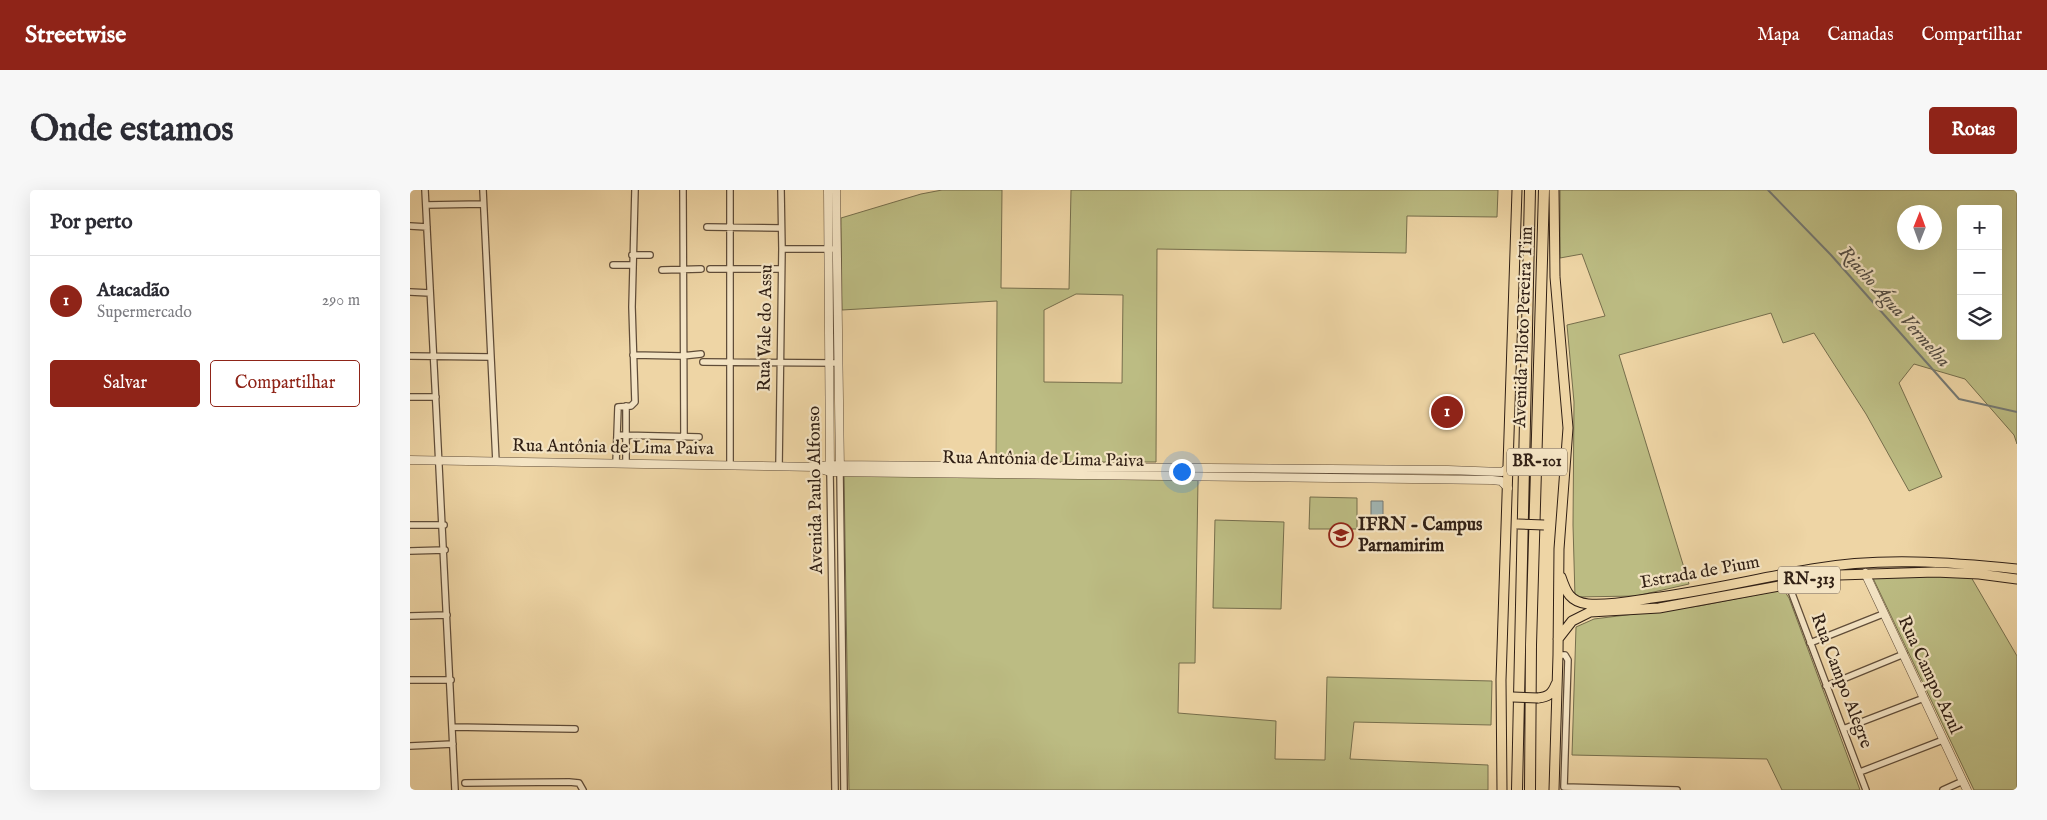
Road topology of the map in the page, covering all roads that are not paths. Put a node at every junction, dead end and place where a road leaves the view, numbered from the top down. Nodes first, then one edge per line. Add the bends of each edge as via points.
1 (425, 190) edge
2 (482, 190) edge
3 (635, 190) edge
4 (683, 190) edge
5 (730, 190) edge
6 (781, 190) edge
7 (828, 190) edge
8 (836, 190) edge
9 (1517, 190) edge
10 (1530, 190) edge
11 (1544, 190) edge
12 (1554, 190) edge
13 (483, 204) junction
14 (426, 205) junction
15 (410, 226) edge
16 (427, 227) junction
17 (707, 227) dead end
18 (730, 228) junction
19 (781, 228) junction
20 (782, 249) junction
21 (828, 249) junction
22 (837, 249) junction
23 (632, 255) junction
24 (650, 255) dead end
25 (613, 265) dead end
26 (632, 265) junction
27 (701, 269) dead end
28 (710, 269) dead end
29 (730, 269) junction
30 (781, 269) junction
31 (662, 270) dead end
32 (682, 270) junction
33 (410, 292) edge
34 (430, 293) junction
35 (701, 354) dead end
36 (633, 355) junction
37 (410, 356) edge
38 (682, 356) junction
39 (435, 357) junction
40 (490, 357) junction
41 (703, 362) dead end
42 (730, 362) junction
43 (780, 362) junction
44 (834, 363) junction
45 (410, 397) edge
46 (436, 397) junction
47 (626, 406) junction
48 (839, 412) junction
49 (830, 413) junction
50 (618, 421) junction
51 (626, 421) junction
52 (617, 435) junction
53 (626, 435) junction
54 (684, 437) junction
55 (700, 437) dead end
56 (410, 460) edge
57 (438, 461) junction
58 (496, 462) junction
59 (616, 462) junction
60 (626, 463) junction
61 (730, 464) junction
62 (779, 466) junction
63 (1508, 468) junction
64 (830, 469) junction
65 (840, 469) junction
66 (1344, 470) junction
67 (1430, 470) junction
68 (1344, 479) junction
69 (1430, 480) junction
70 (1508, 488) junction
71 (410, 525) edge
72 (444, 525) junction
73 (1506, 535) junction
74 (1560, 538) junction
75 (445, 550) junction
76 (410, 551) edge
77 (1559, 568) junction
78 (2017, 569) edge
79 (1864, 573) junction
80 (2017, 579) edge
81 (1788, 584) junction
82 (1884, 614) junction
83 (447, 615) junction
84 (410, 616) edge
85 (1558, 639) junction
86 (1810, 643) junction
87 (842, 653) junction
88 (833, 654) junction
89 (1904, 654) junction
90 (1558, 655) junction
91 (410, 680) edge
92 (451, 680) junction
93 (1501, 680) junction
94 (1558, 681) junction
95 (1826, 686) junction
96 (1924, 698) junction
97 (452, 727) junction
98 (575, 729) dead end
99 (1843, 729) junction
100 (1525, 734) junction
101 (1943, 740) junction
102 (453, 744) junction
103 (410, 746) edge
104 (1860, 772) junction
105 (1963, 781) junction
106 (465, 783) dead end
107 (1558, 788) edge
108 (455, 790) edge
109 (583, 790) edge
110 (835, 790) edge
111 (844, 790) edge
112 (1502, 790) edge
113 (1517, 790) edge
114 (1530, 790) edge
115 (1677, 790) edge
116 (1866, 790) edge
117 (1943, 790) edge
118 (1967, 790) edge

1 - 14 street
2 - 13 street
3 - 23 street
4 - 32 street
5 - 18 street
6 - 19 street, Rua Vale do Assu
7 - 21 street, Avenida Paulo Alfonso
8 - 22 street, Avenida Paulo Alfonso
9 - 63 main road
10 - 100 highway, Avenida Piloto Pereira Tim / BR-101
11 - 100 highway, Avenida Piloto Pereira Tim / BR-101
12 - 74 main road via 1555,277 1568,428
13 - 14 street
13 - 40 street
14 - 16 street
15 - 16 street
16 - 34 street
17 - 18 street
18 - 19 street
18 - 29 street
19 - 20 street, Rua Vale do Assu
20 - 21 street
20 - 30 street, Rua Vale do Assu
21 - 22 street
21 - 44 street, Avenida Paulo Alfonso
22 - 44 street, Avenida Paulo Alfonso
23 - 24 street
23 - 26 street
25 - 26 street
26 - 36 street
27 - 32 street
28 - 29 street
29 - 30 street
29 - 42 street
30 - 43 street, Rua Vale do Assu
31 - 32 street
32 - 38 street
33 - 34 street
34 - 39 street
35 - 38 street
36 - 38 street
36 - 47 street via 634,402
37 - 39 street
38 - 54 street
39 - 40 street
39 - 46 street
40 - 58 street
41 - 42 street
42 - 43 street
42 - 61 street
43 - 44 street
43 - 62 street, Rua Vale do Assu
44 - 48 street, Avenida Paulo Alfonso
44 - 49 street, Avenida Paulo Alfonso
45 - 46 street
46 - 57 street
47 - 50 street via 619,407
47 - 51 street
48 - 49 street
48 - 65 street, Avenida Paulo Alfonso
49 - 64 street, Avenida Paulo Alfonso
50 - 51 street
50 - 52 street
51 - 53 street
52 - 53 street
52 - 59 street
53 - 54 street
53 - 60 street
54 - 55 street
56 - 57 street, Rua Antônia de Lima Paiva
57 - 58 street, Rua Antônia de Lima Paiva
57 - 72 street
58 - 59 street, Rua Antônia de Lima Paiva
59 - 60 street, Rua Antônia de Lima Paiva
60 - 61 street, Rua Antônia de Lima Paiva
61 - 62 street, Rua Antônia de Lima Paiva
62 - 64 street, Rua Antônia de Lima Paiva
63 - 67 street, Rua Antônia de Lima Paiva via 1502,472
63 - 70 main road
64 - 65 street, Rua Antônia de Lima Paiva
64 - 88 street, Avenida Paulo Alfonso
65 - 66 street, Rua Antônia de Lima Paiva
65 - 68 street, Rua Antônia de Lima Paiva
65 - 87 street, Avenida Paulo Alfonso
66 - 67 street, Rua Antônia de Lima Paiva
66 - 68 street
67 - 69 street
68 - 69 street, Rua Antônia de Lima Paiva
69 - 70 street, Rua Antônia de Lima Paiva via 1499,481
70 - 73 main road
71 - 72 street
72 - 75 street
73 - 74 main road, bridge via 1510,526 1544,525 1555,529
73 - 93 main road
74 - 77 main road
75 - 76 street
75 - 83 street
77 - 78 main road, Estrada de Pium / RN-313 via 1570,598 1588,604 1699,592 1855,564 1929,563
77 - 85 main road
79 - 80 main road, Estrada de Pium / RN-313 via 1935,572
79 - 81 main road, Estrada de Pium / RN-313
79 - 82 street, Rua Campo Azul
81 - 85 main road, Estrada de Pium / RN-313 via 1659,608 1586,613 1569,623
81 - 86 street, Rua Campo Alegre
82 - 86 street
82 - 89 street, Rua Campo Azul
83 - 84 street
83 - 92 street
85 - 90 main road
86 - 95 street, Rua Campo Alegre
87 - 88 street
87 - 111 street, Avenida Paulo Alfonso
88 - 110 street, Avenida Paulo Alfonso
89 - 95 street
89 - 96 street, Rua Campo Azul
90 - 94 main road
90 - 107 street via 1565,655 1568,660
91 - 92 street
92 - 97 street
93 - 94 main road, bridge via 1505,690 1513,696 1538,698 1550,695
93 - 112 main road
94 - 107 main road
95 - 99 street, Rua Campo Alegre
96 - 99 street
96 - 101 street, Rua Campo Azul
97 - 98 street
97 - 102 street
99 - 104 street, Rua Campo Alegre
100 - 113 highway, BR-101
100 - 114 highway, BR-101
101 - 104 street
101 - 105 street, Rua Campo Azul
102 - 103 street
102 - 108 street
104 - 116 street, Rua Campo Alegre
105 - 117 street
105 - 118 street, Rua Campo Azul
106 - 109 street via 569,782 579,783
107 - 115 street

